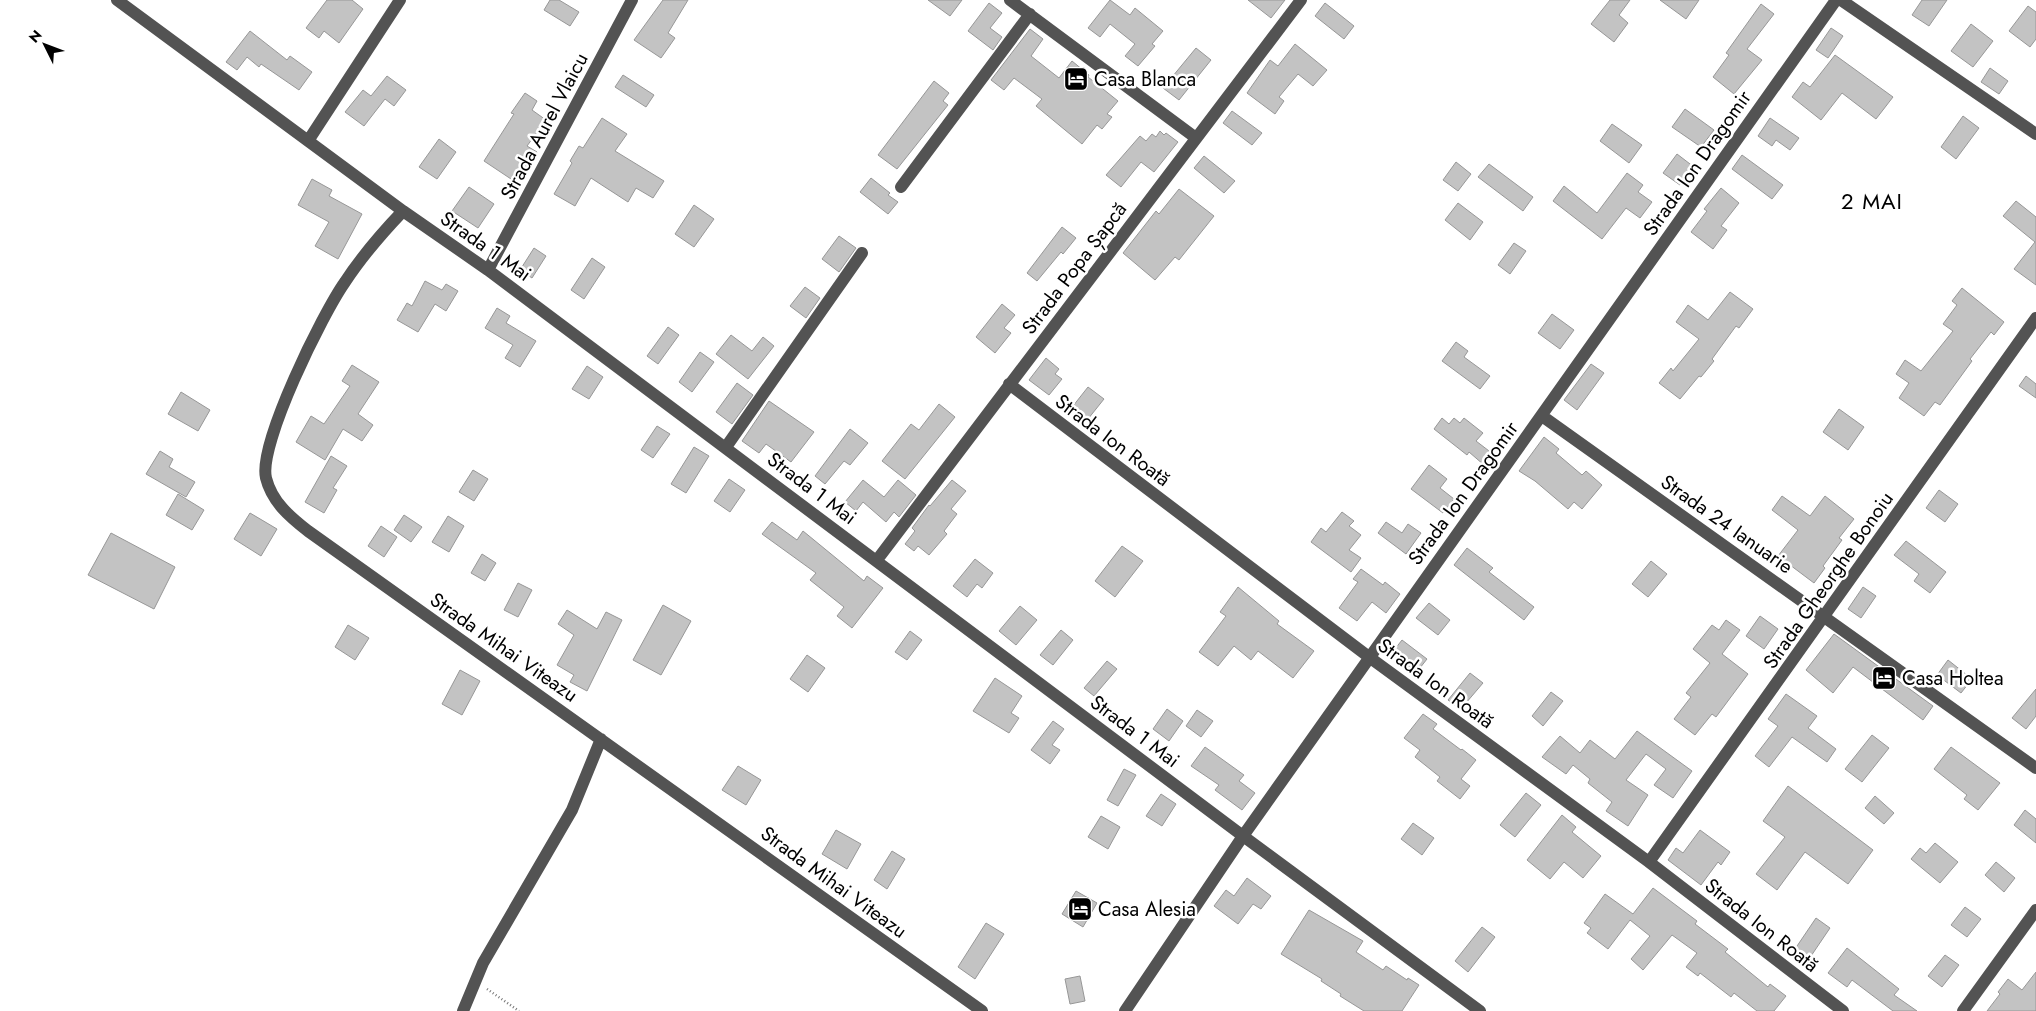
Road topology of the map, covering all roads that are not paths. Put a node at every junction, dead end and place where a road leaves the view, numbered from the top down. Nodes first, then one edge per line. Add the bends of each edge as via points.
1 (117, 0) edge
2 (400, 0) edge
3 (632, 0) edge
4 (1010, 0) edge
5 (1301, 0) edge
6 (1836, 0) edge
7 (1841, 0) edge
8 (134, 5) edge
9 (1030, 14) junction
10 (2036, 134) edge
11 (1196, 138) junction
12 (308, 141) junction
13 (901, 187) dead end
14 (403, 211) junction
15 (862, 253) dead end
16 (488, 270) junction
17 (2036, 318) edge
18 (1009, 384) junction
19 (1542, 416) junction
20 (726, 448) junction
21 (877, 560) junction
22 (1825, 617) junction
23 (1369, 657) junction
24 (601, 739) junction
25 (2036, 768) edge
26 (1243, 836) junction
27 (1649, 862) junction
28 (2036, 910) edge
29 (463, 1011) edge
30 (982, 1011) edge
31 (1125, 1011) edge
32 (1480, 1011) edge
33 (1843, 1011) edge
34 (1963, 1011) edge

1 - 8 street, Strada 1 Mai
2 - 12 street
3 - 16 street, Strada Aurel Vlaicu
4 - 9 street
5 - 11 street, Strada Popa Șapcă
6 - 19 street, Strada Ion Dragomir
7 - 10 street
8 - 12 street, Strada 1 Mai
9 - 11 street
9 - 13 street
11 - 18 street, Strada Popa Șapcă
12 - 14 street, Strada 1 Mai
14 - 16 street, Strada 1 Mai
14 - 24 street, Strada Mihai Viteazu via 360,260 316,333 280,415 268,453 266,477 283,509 308,531
15 - 20 street
16 - 20 street, Strada 1 Mai
17 - 22 street, Strada Gheorghe Bonoiu
18 - 21 street, Strada Popa Șapcă
18 - 23 street, Strada Ion Roată
19 - 22 street, Strada 24 Ianuarie
19 - 23 street, Strada Ion Dragomir
20 - 21 street, Strada 1 Mai
21 - 26 street, Strada 1 Mai
22 - 25 street, Strada 24 Ianuarie
22 - 27 street, Strada Gheorghe Bonoiu
23 - 26 street, Strada Ion Dragomir
23 - 27 street, Strada Ion Roată
24 - 29 street via 572,810 482,963
24 - 30 street, Strada Mihai Viteazu
26 - 31 street, Strada Ion Dragomir
26 - 32 street, Strada 1 Mai
27 - 33 street, Strada Ion Roată
28 - 34 street

